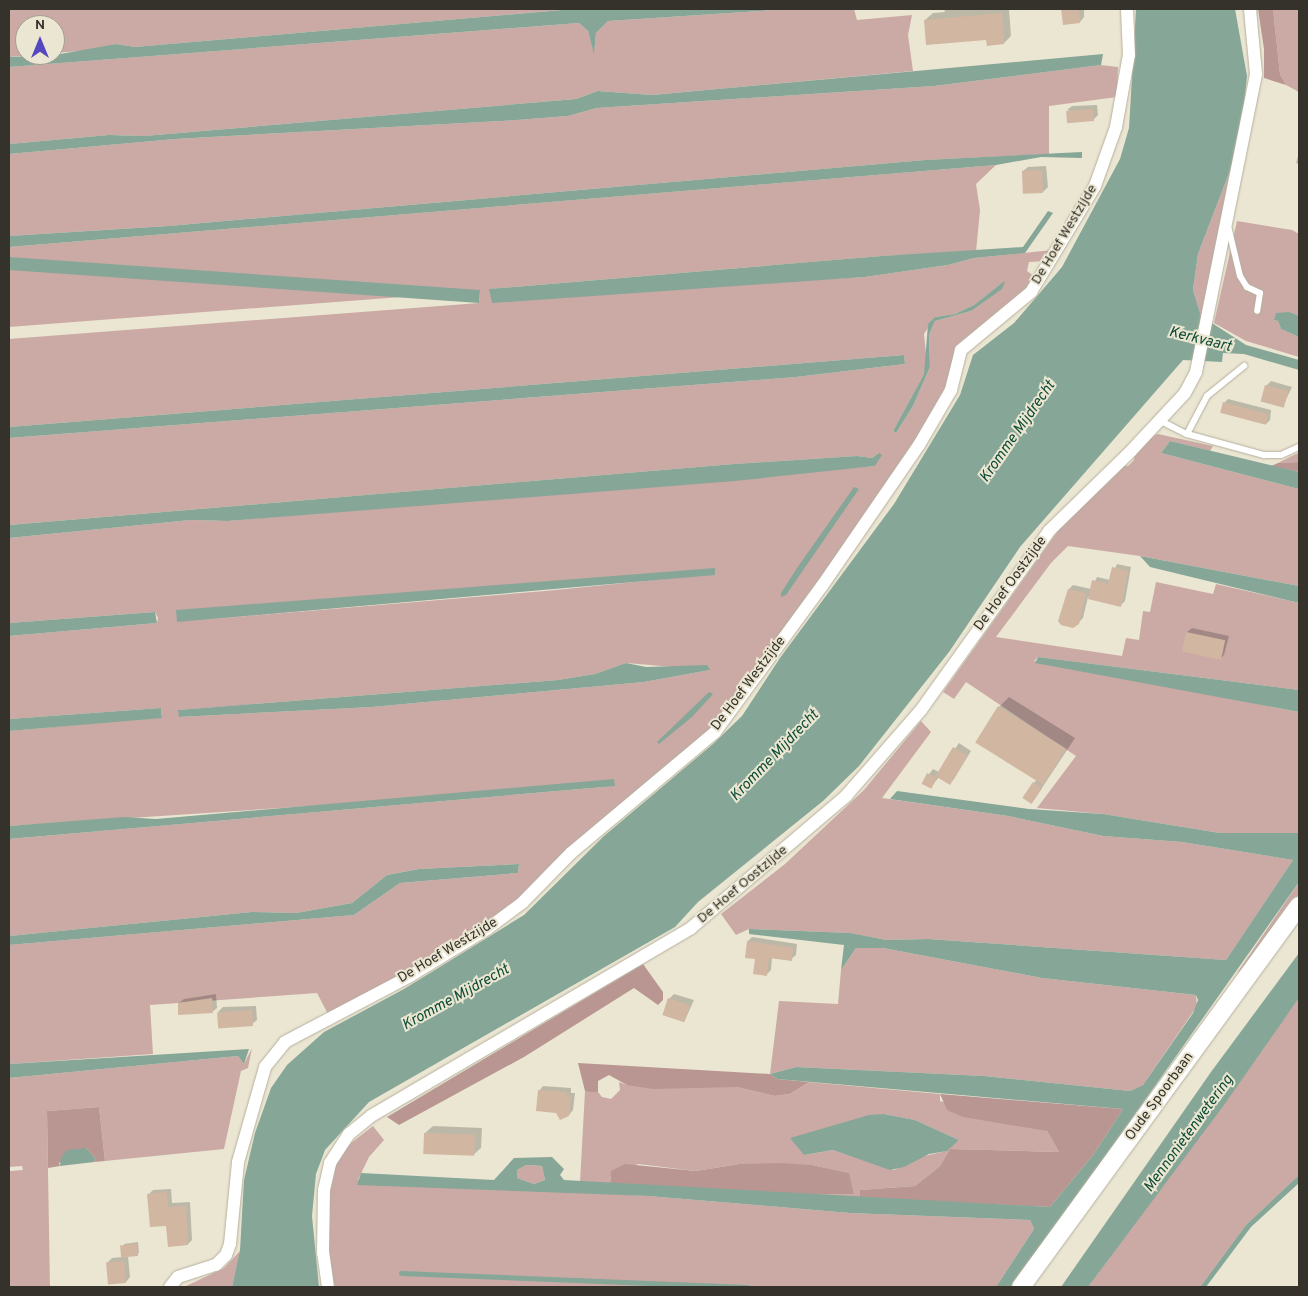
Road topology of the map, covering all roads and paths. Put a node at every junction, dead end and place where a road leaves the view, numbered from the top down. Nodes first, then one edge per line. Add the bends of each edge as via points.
1 (1127, 9) edge
2 (1250, 9) edge
3 (1228, 225) junction
4 (1257, 311) dead end
5 (1244, 366) dead end
6 (1159, 420) junction
7 (1186, 434) junction
8 (1299, 446) edge
9 (1299, 906) edge
10 (170, 1287) edge
11 (328, 1287) edge
12 (1021, 1287) edge

1 - 10 street, De Hoef Westzijde via 1129,56 1116,127 1095,186 1031,292 961,350 951,390 919,445 822,586 715,732 571,853 522,903 487,929 410,976 285,1042 265,1067 238,1162 230,1244 226,1255 216,1265 178,1277
2 - 3 street via 1256,74
3 - 4 lane via 1240,276 1247,287 1260,293
3 - 6 street via 1196,372 1185,393
5 - 7 lane via 1208,396
6 - 7 lane
6 - 11 street, De Hoef Oostzijde via 1132,451 1049,531 921,710 861,780 825,814 692,928 371,1116 349,1134 330,1163 324,1190 323,1253
7 - 8 lane via 1264,455 1281,455
9 - 12 street, Oude Spoorbaan

